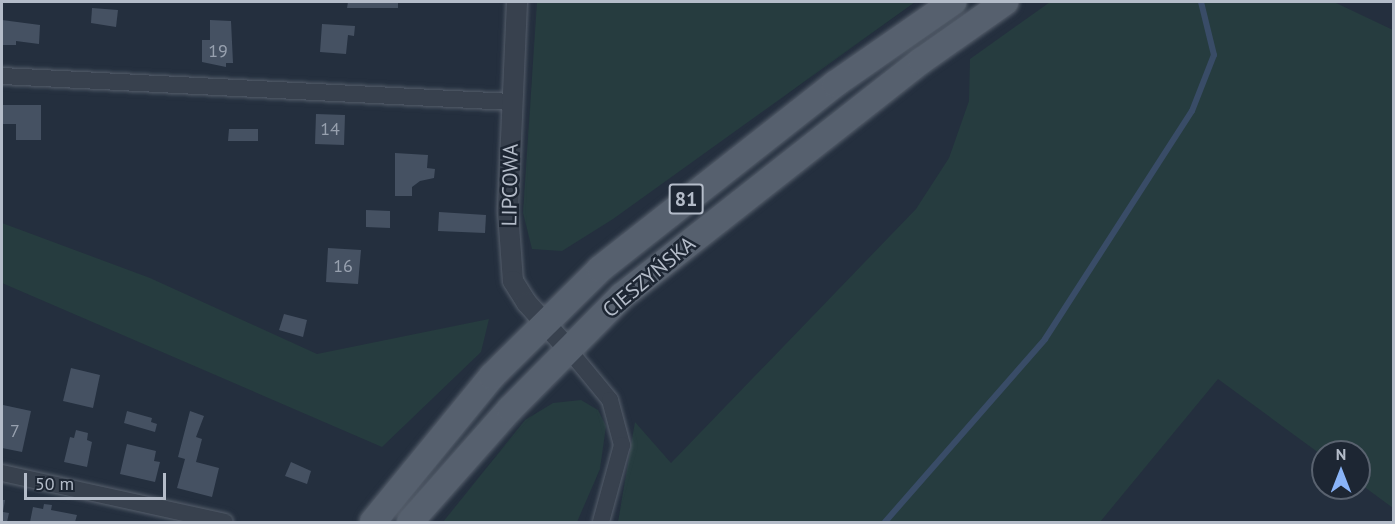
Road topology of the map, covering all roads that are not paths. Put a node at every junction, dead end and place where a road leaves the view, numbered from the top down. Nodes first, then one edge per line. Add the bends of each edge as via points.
1 (517, 2) edge
2 (953, 2) edge
3 (1005, 2) edge
4 (2, 76) edge
5 (513, 102) junction
6 (543, 321) junction
7 (568, 349) junction
8 (2, 473) edge
9 (225, 522) edge
10 (373, 522) edge
11 (410, 522) edge
12 (601, 522) edge

1 - 5 street, LIPCOWA
2 - 6 main road, CIESZYŃSKA / 81 via 835,84 649,227
3 - 7 main road, CIESZYŃSKA / 81 via 921,61 687,244 622,296
4 - 5 street
5 - 6 street, LIPCOWA via 508,212 513,281
6 - 7 street, LIPCOWA
6 - 10 main road, CIESZYŃSKA / 81 via 439,438
7 - 11 main road, CIESZYŃSKA / 81
7 - 12 street via 610,400 622,446
8 - 9 street

